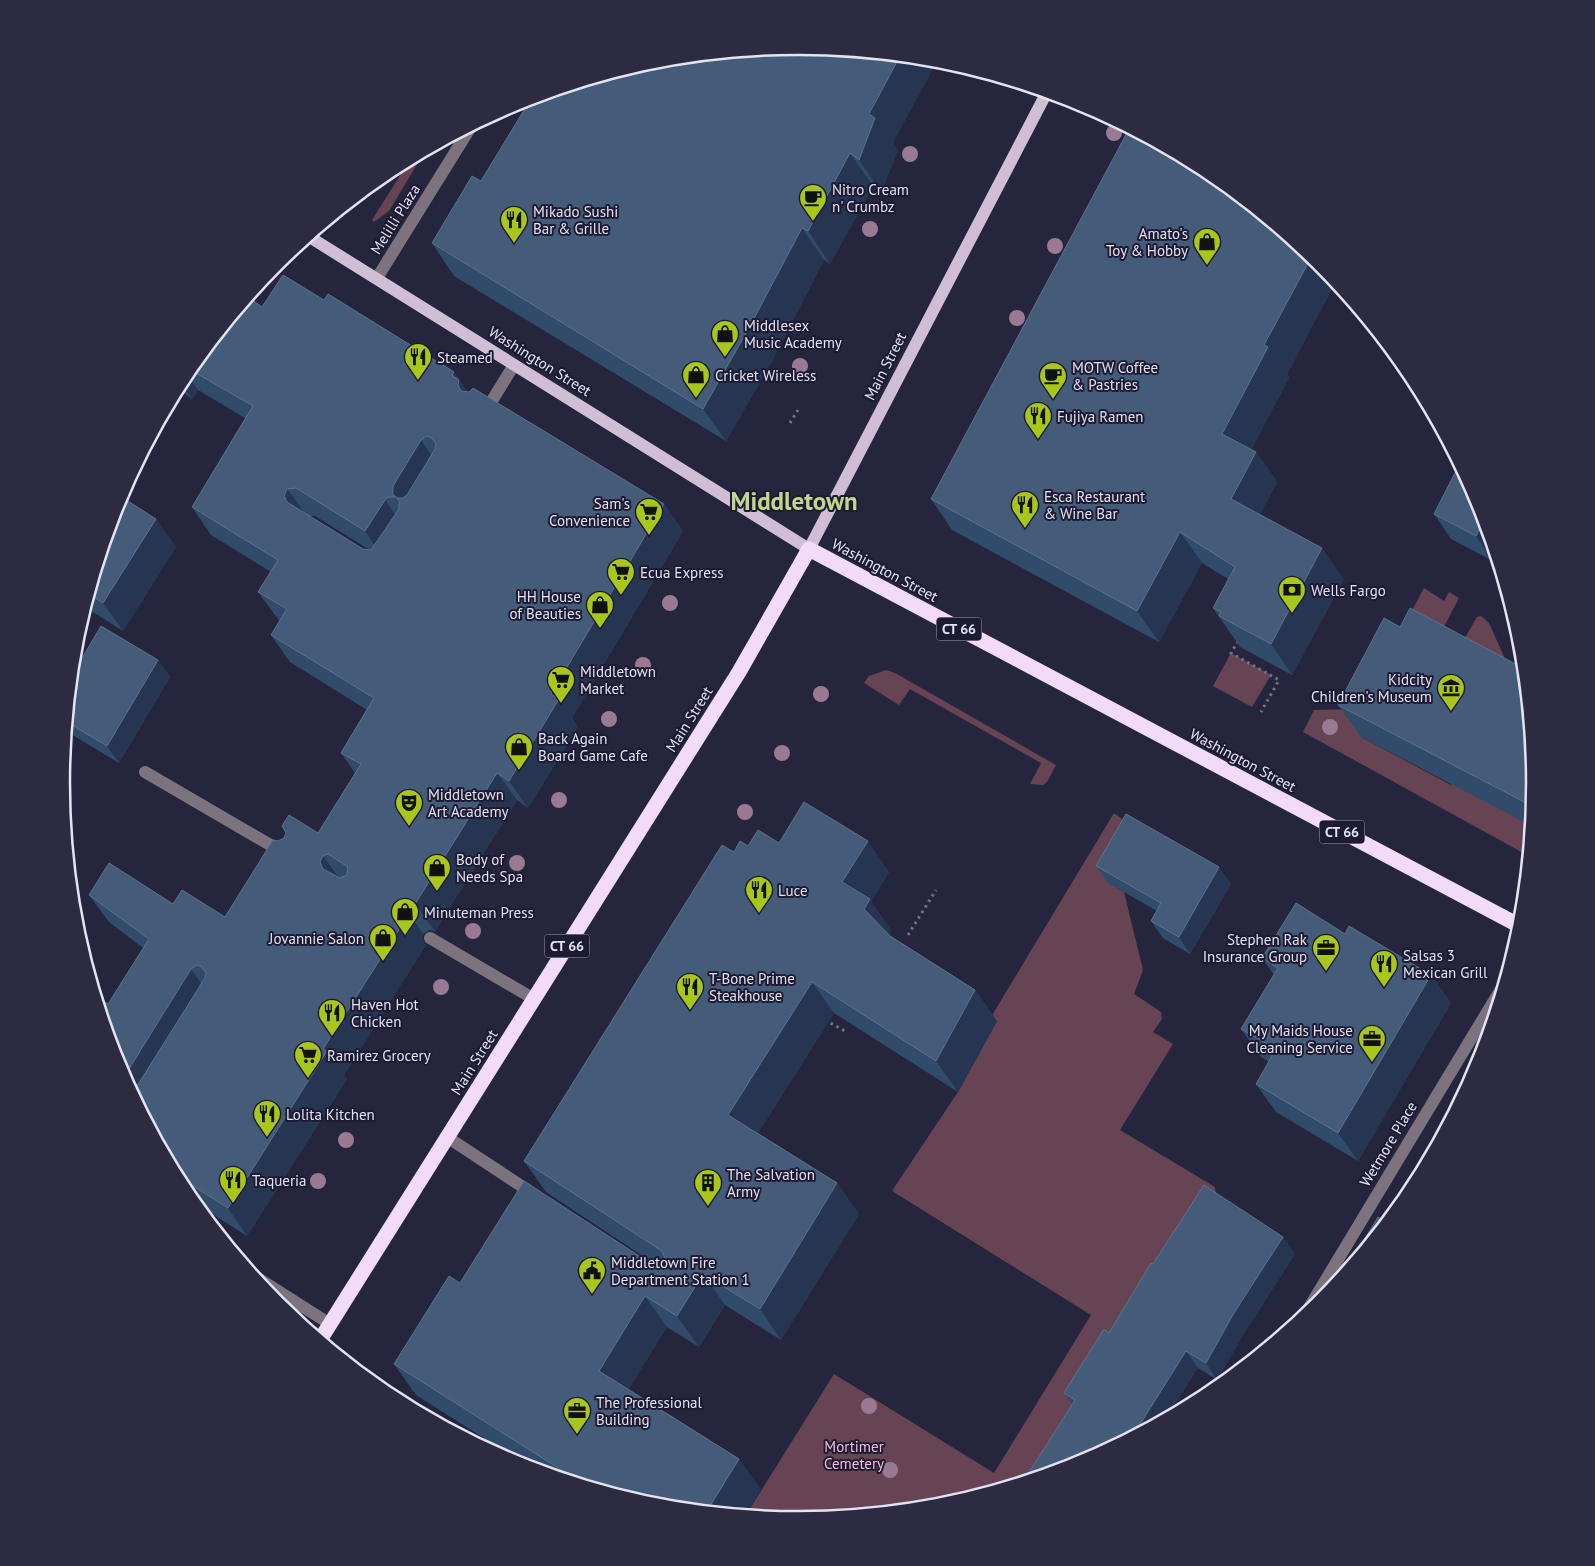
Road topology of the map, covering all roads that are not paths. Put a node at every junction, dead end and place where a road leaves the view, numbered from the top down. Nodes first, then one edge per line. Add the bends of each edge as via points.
1 (1043, 98) edge
2 (466, 135) edge
3 (313, 239) edge
4 (377, 278) junction
5 (514, 365) junction
6 (486, 412) edge
7 (809, 549) junction
8 (145, 772) dead end
9 (297, 860) edge
10 (1512, 922) edge
11 (430, 938) dead end
12 (534, 999) junction
13 (1490, 1007) edge
14 (447, 1137) junction
15 (548, 1204) edge
16 (274, 1288) edge
17 (1320, 1290) edge
18 (330, 1324) junction
19 (323, 1335) edge

1 - 7 main road, Main Street
2 - 4 street, Melilli Plaza
3 - 4 main road, Washington Street
4 - 5 main road, Washington Street
5 - 6 street
5 - 7 main road, Washington Street
7 - 10 highway, Washington Street / CT 66
7 - 12 highway, Main Street / CT 66 via 740,672
8 - 9 street
11 - 12 street
12 - 14 highway, Main Street / CT 66
13 - 17 street, Wetmore Place
14 - 15 street
14 - 18 highway, Main Street / CT 66
16 - 18 street
18 - 19 highway, Main Street / CT 66

